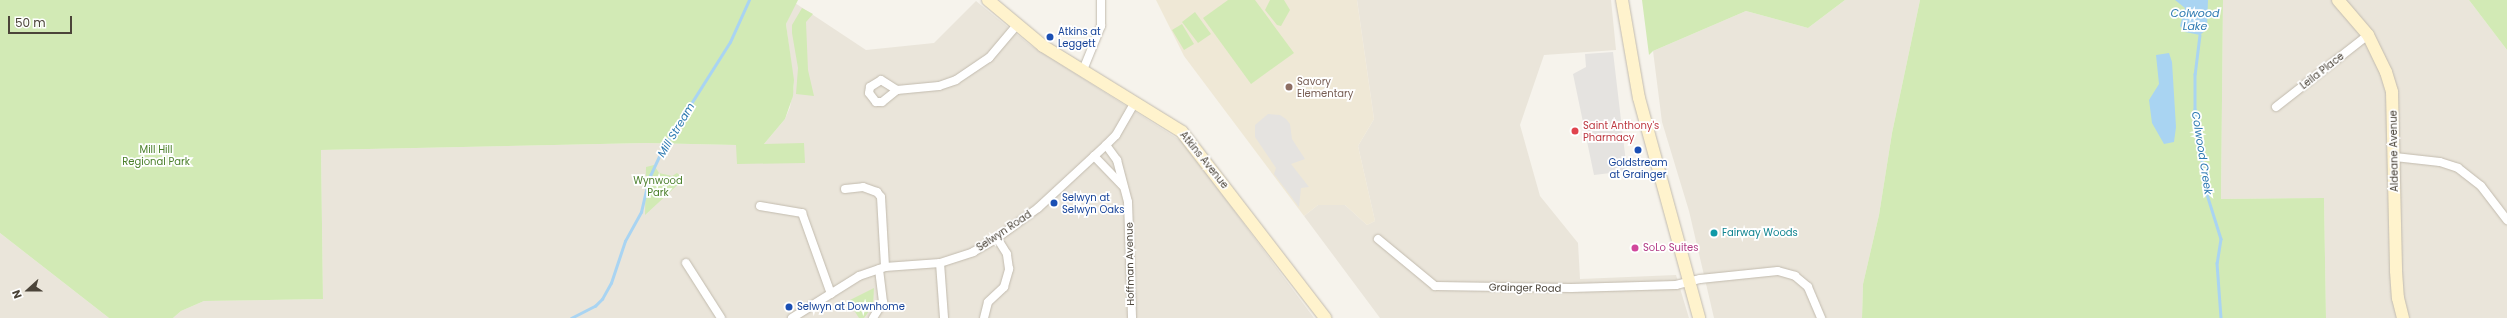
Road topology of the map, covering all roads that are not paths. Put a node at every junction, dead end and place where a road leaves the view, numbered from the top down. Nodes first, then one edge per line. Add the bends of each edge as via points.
1 (988, 0) edge
2 (1101, 0) edge
3 (1622, 0) edge
4 (2338, 0) edge
5 (1017, 25) junction
6 (2368, 35) junction
7 (1083, 70) junction
8 (897, 90) dead end
9 (1136, 102) junction
10 (2276, 107) dead end
11 (1106, 145) junction
12 (1094, 156) junction
13 (2395, 157) junction
14 (1123, 186) junction
15 (845, 189) dead end
16 (760, 206) dead end
17 (2507, 220) edge
18 (997, 238) junction
19 (1378, 239) dead end
20 (940, 263) junction
21 (686, 264) dead end
22 (882, 268) junction
23 (1688, 282) junction
24 (831, 294) junction
25 (721, 318) edge
26 (792, 318) edge
27 (873, 318) edge
28 (944, 318) edge
29 (984, 318) edge
30 (1132, 318) edge
31 (1326, 318) edge
32 (1699, 318) edge
33 (1821, 318) edge
34 (2403, 318) edge

1 - 5 street, Atkins Avenue
2 - 7 street via 1100,26
3 - 23 street via 1639,98
4 - 6 street, Aldeane Avenue
5 - 7 street, Atkins Avenue via 1043,46
5 - 8 street via 989,58 956,80 938,86
6 - 10 street, Leila Place
6 - 13 street, Aldeane Avenue via 2386,72 2392,92
7 - 9 street, Atkins Avenue
9 - 11 street, Selwyn Road via 1116,135
9 - 31 street, Atkins Avenue via 1182,132
11 - 12 street, Selwyn Road
11 - 14 street, Hoffman Avenue via 1118,160
12 - 14 street
12 - 18 street, Selwyn Road via 1038,208
13 - 17 street via 2440,162 2458,168 2481,186
13 - 34 street, Aldeane Avenue via 2396,271
14 - 30 street, Hoffman Avenue via 1129,215
15 - 22 street via 863,187 877,192 881,197
16 - 24 street via 802,213
18 - 20 street, Selwyn Road via 973,252
18 - 29 street via 1007,254 1009,269 1004,287 988,302
19 - 23 street, Grainger Road via 1435,286 1570,288 1676,285
20 - 22 street, Selwyn Road
20 - 28 street
21 - 25 street
22 - 24 street, Selwyn Road via 859,276
22 - 27 street via 883,302
23 - 32 street
23 - 33 street, Grainger Road via 1778,271 1795,276 1808,287
24 - 26 street, Selwyn Road

